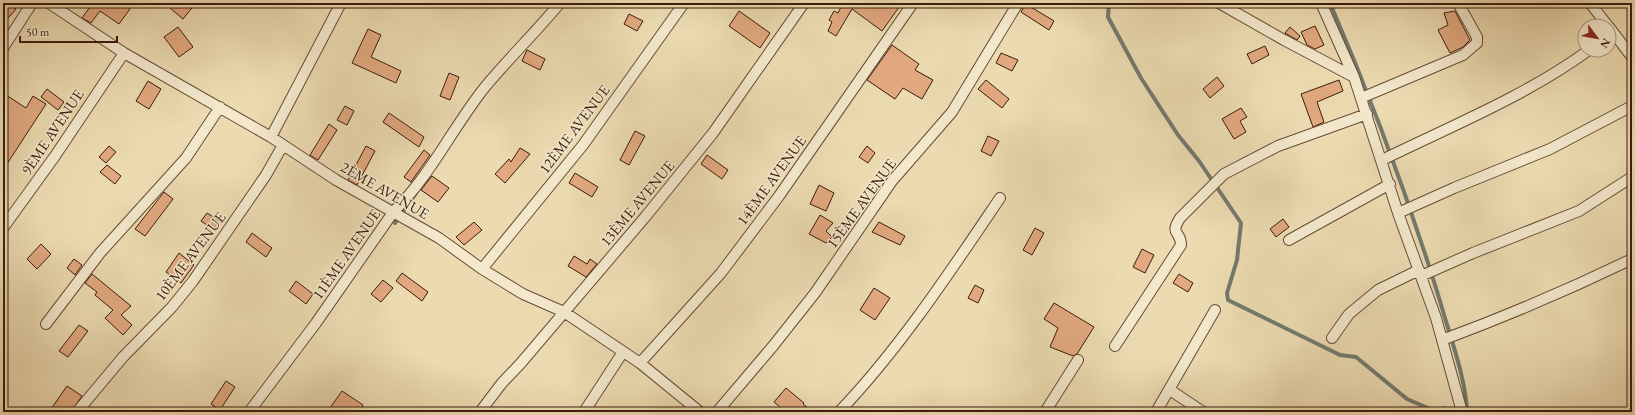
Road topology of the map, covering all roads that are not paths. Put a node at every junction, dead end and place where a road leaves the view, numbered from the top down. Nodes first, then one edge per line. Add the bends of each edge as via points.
1 (32, 3) edge
2 (49, 3) edge
3 (341, 3) edge
4 (560, 3) edge
5 (684, 3) edge
6 (804, 3) edge
7 (913, 3) edge
8 (1018, 3) edge
9 (1219, 3) edge
10 (1321, 3) edge
11 (1458, 3) edge
12 (1590, 3) edge
13 (1601, 18) edge
14 (1617, 39) edge
15 (3, 48) edge
16 (124, 53) junction
17 (1632, 57) edge
18 (1578, 58) edge
19 (1354, 76) junction
20 (1361, 98) junction
21 (1632, 106) edge
22 (220, 108) junction
23 (1366, 114) junction
24 (271, 137) junction
25 (283, 145) junction
26 (1382, 160) junction
27 (1632, 177) edge
28 (1390, 184) junction
29 (1000, 198) dead end
30 (394, 211) junction
31 (1398, 213) junction
32 (3, 228) edge
33 (1289, 240) dead end
34 (1632, 259) edge
35 (482, 269) junction
36 (1420, 273) junction
37 (1215, 310) dead end
38 (564, 312) junction
39 (46, 324) dead end
40 (1332, 338) dead end
41 (1442, 340) junction
42 (1115, 346) dead end
43 (623, 352) junction
44 (1078, 360) dead end
45 (640, 363) junction
46 (1170, 390) junction
47 (698, 411) edge
48 (77, 412) edge
49 (250, 412) edge
50 (480, 412) edge
51 (584, 412) edge
52 (717, 412) edge
53 (839, 412) edge
54 (1045, 412) edge
55 (1156, 412) edge
56 (1203, 412) edge
57 (1462, 412) edge

1 - 15 street
2 - 16 street, 2ÈME AVENUE
3 - 24 street
4 - 30 street, 11ÈME AVENUE via 485,87 406,200
5 - 35 street, 12ÈME AVENUE via 583,146
6 - 38 street, 13ÈME AVENUE via 713,133
7 - 45 street, 14ÈME AVENUE via 779,196 721,273
8 - 52 street, 15ÈME AVENUE via 952,112 892,181 815,293
9 - 19 street
10 - 19 street
11 - 20 street via 1477,37 1477,43 1463,55
12 - 13 street
14 - 17 street
16 - 22 street, 2ÈME AVENUE
16 - 32 street, 9ÈME AVENUE
18 - 26 street via 1562,70 1509,98
19 - 20 street
20 - 23 street
21 - 31 street via 1550,149
22 - 24 street, 2ÈME AVENUE
22 - 39 street via 186,158 100,253
23 - 26 street
23 - 42 street via 1278,146 1224,174 1174,227 1181,245
24 - 25 street, 2ÈME AVENUE
25 - 30 street, 2ÈME AVENUE via 336,180
25 - 48 street, 10ÈME AVENUE via 266,175 194,281 123,357
26 - 28 street
27 - 36 street via 1579,211
28 - 31 street
28 - 33 street
29 - 53 street via 910,326
30 - 35 street, 2ÈME AVENUE via 439,238
30 - 49 street, 11ÈME AVENUE
31 - 36 street
34 - 41 street via 1493,321
35 - 38 street, 2ÈME AVENUE via 523,294
36 - 40 street via 1378,290 1349,314
36 - 41 street
37 - 46 street
38 - 43 street, 2ÈME AVENUE
38 - 50 street, 13ÈME AVENUE
41 - 57 street
43 - 45 street, 2ÈME AVENUE
43 - 51 street
44 - 54 street
45 - 47 street, 2ÈME AVENUE
46 - 55 street
46 - 56 street

